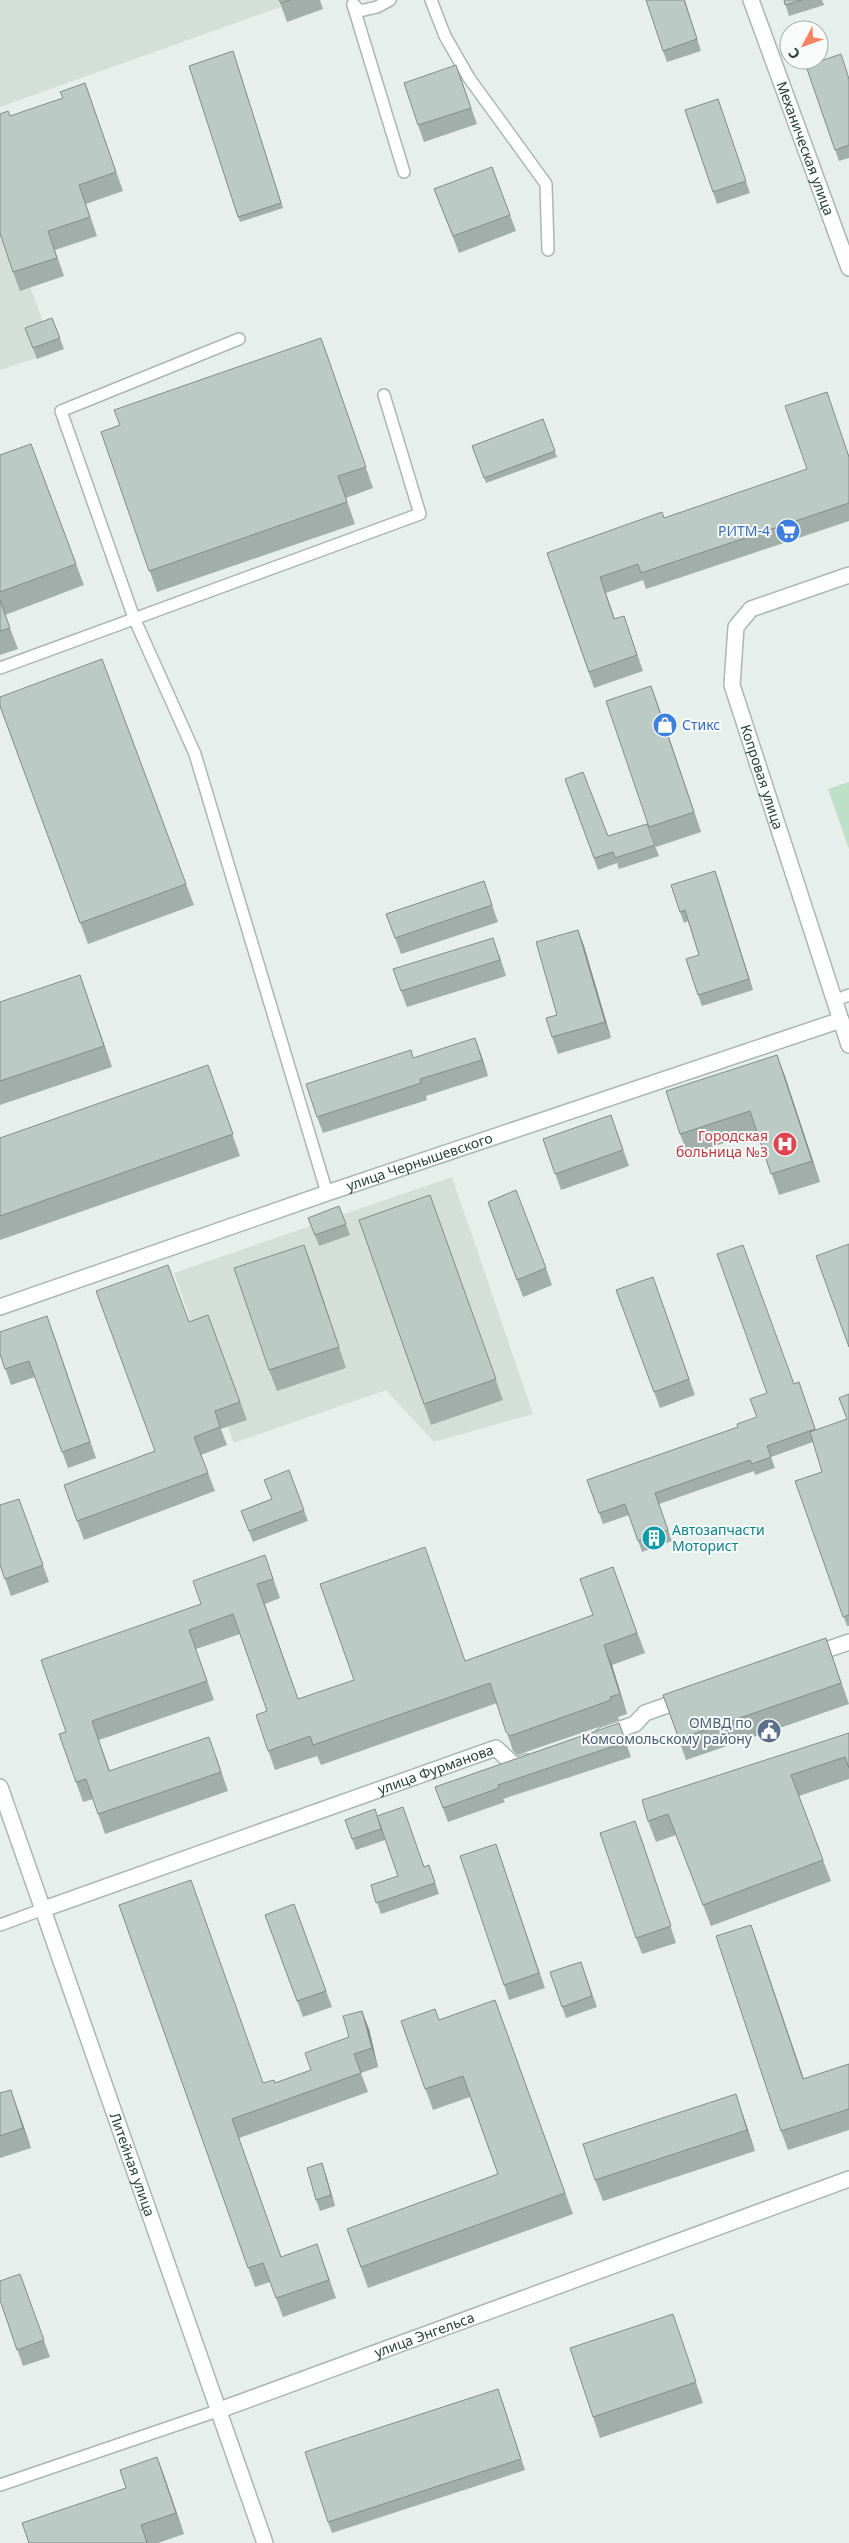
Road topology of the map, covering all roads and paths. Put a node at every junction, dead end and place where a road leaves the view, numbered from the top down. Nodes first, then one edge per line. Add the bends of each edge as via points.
1 (390, 0) edge
2 (431, 0) edge
3 (751, 0) edge
4 (352, 3) edge
5 (404, 172) dead end
6 (548, 250) dead end
7 (849, 268) edge
8 (240, 339) dead end
9 (384, 396) dead end
10 (849, 575) edge
11 (134, 618) junction
12 (0, 668) edge
13 (849, 995) edge
14 (834, 1001) junction
15 (841, 1020) junction
16 (849, 1045) edge
17 (327, 1194) junction
18 (0, 1307) edge
19 (849, 1642) edge
20 (794, 1661) edge
21 (701, 1693) edge
22 (589, 1740) edge
23 (543, 1756) edge
24 (0, 1787) edge
25 (41, 1910) junction
26 (0, 1925) edge
27 (849, 2179) edge
28 (217, 2411) junction
29 (0, 2486) edge
30 (264, 2543) edge

1 - 4 lane via 360,11
2 - 6 lane via 445,36 469,78 546,184
3 - 7 street, Механическая улица
4 - 5 lane
8 - 11 lane via 61,411
9 - 11 lane via 420,514
10 - 14 street, Копровая улица via 751,609 736,627 732,685
11 - 12 lane
11 - 17 lane via 195,754
13 - 14 lane
14 - 15 street, Копровая улица
15 - 16 street, Копровая улица
15 - 17 street, улица Чернышевского
17 - 18 street, улица Чернышевского
19 - 20 street
21 - 22 street via 645,1712 635,1724
23 - 25 street, улица Фурманова via 515,1766 496,1748
24 - 25 street, Литейная улица
25 - 26 lane
25 - 28 street, Литейная улица
27 - 28 street, улица Энгельса
28 - 29 lane, улица Энгельса
28 - 30 street, Литейная улица

